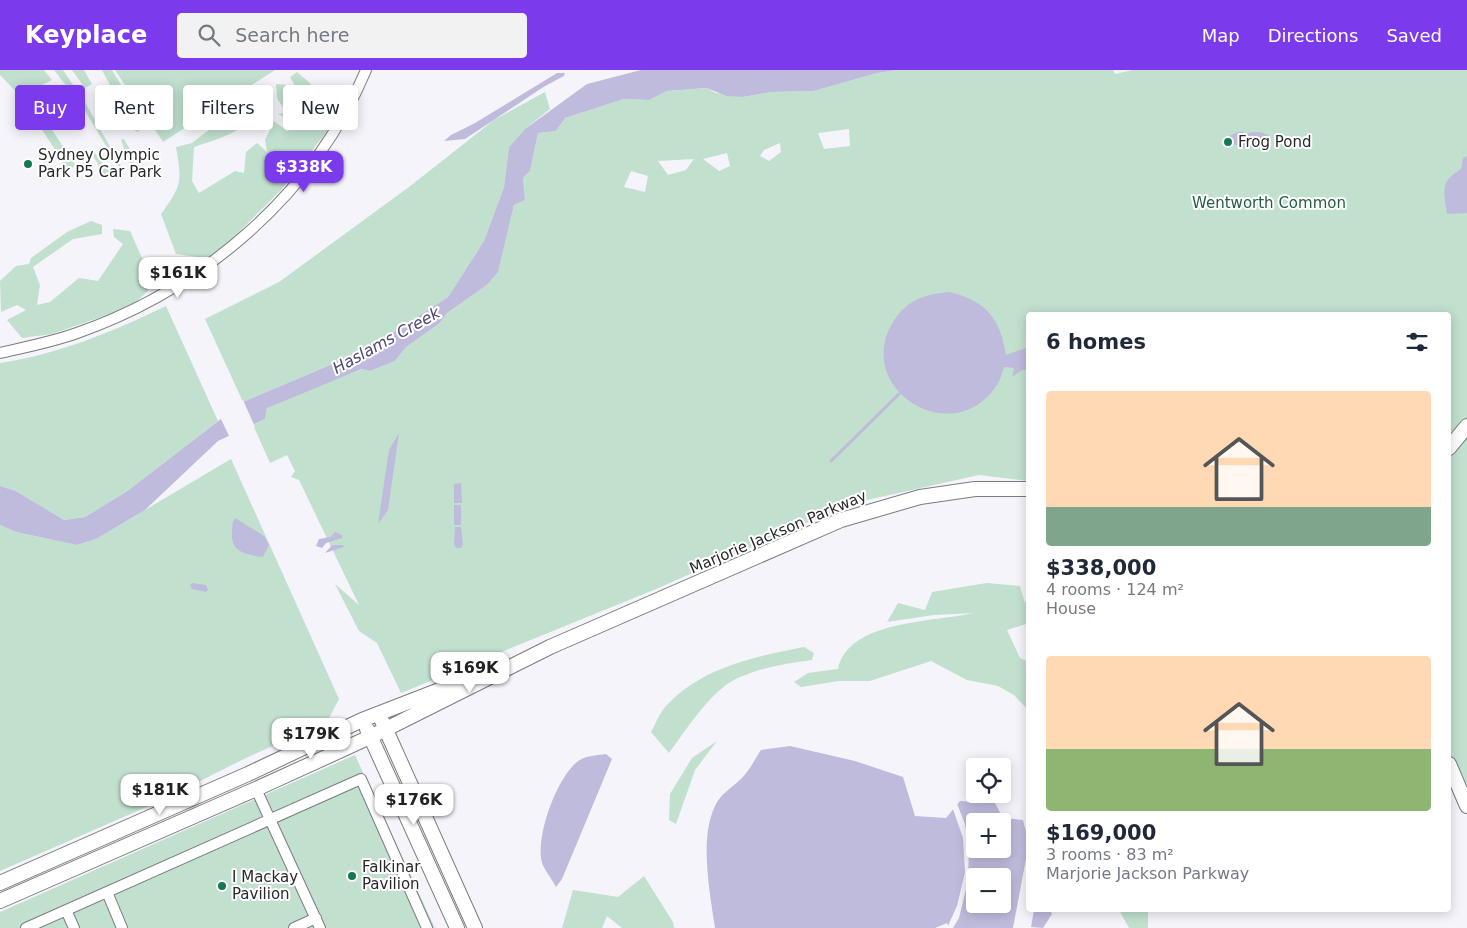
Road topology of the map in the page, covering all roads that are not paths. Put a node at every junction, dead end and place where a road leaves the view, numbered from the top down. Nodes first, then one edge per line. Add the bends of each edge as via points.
1 (366, 70) edge
2 (0, 353) edge
3 (1467, 426) edge
4 (1451, 446) edge
5 (1026, 489) edge
6 (550, 648) junction
7 (378, 713) junction
8 (362, 720) junction
9 (386, 729) junction
10 (370, 737) junction
11 (1451, 769) edge
12 (248, 774) junction
13 (256, 789) junction
14 (1467, 806) edge
15 (272, 819) junction
16 (0, 883) edge
17 (107, 892) junction
18 (0, 901) edge
19 (66, 910) junction
20 (318, 923) edge
21 (26, 928) edge
22 (74, 928) edge
23 (122, 928) edge
24 (294, 928) edge
25 (427, 928) edge
26 (457, 928) edge
27 (475, 928) edge

1 - 2 street via 355,96 312,164 282,200 219,258 150,302 111,320 69,336
3 - 4 main road
5 - 6 main road, Marjorie Jackson Parkway via 974,490 920,497 841,520
6 - 7 main road, Marjorie Jackson Parkway
6 - 9 main road, Marjorie Jackson Parkway
7 - 8 main road, Marjorie Jackson Parkway
7 - 9 main road
8 - 10 main road
8 - 12 main road, Marjorie Jackson Parkway
9 - 10 main road, Marjorie Jackson Parkway
9 - 27 main road
10 - 13 main road, Marjorie Jackson Parkway
10 - 26 main road
11 - 14 main road
12 - 13 main road
12 - 16 main road, Marjorie Jackson Parkway
13 - 15 street
13 - 18 main road, Marjorie Jackson Parkway
15 - 17 street
15 - 20 street
15 - 25 street via 361,779
17 - 19 street
17 - 23 street
19 - 21 street
19 - 22 street
20 - 24 street

